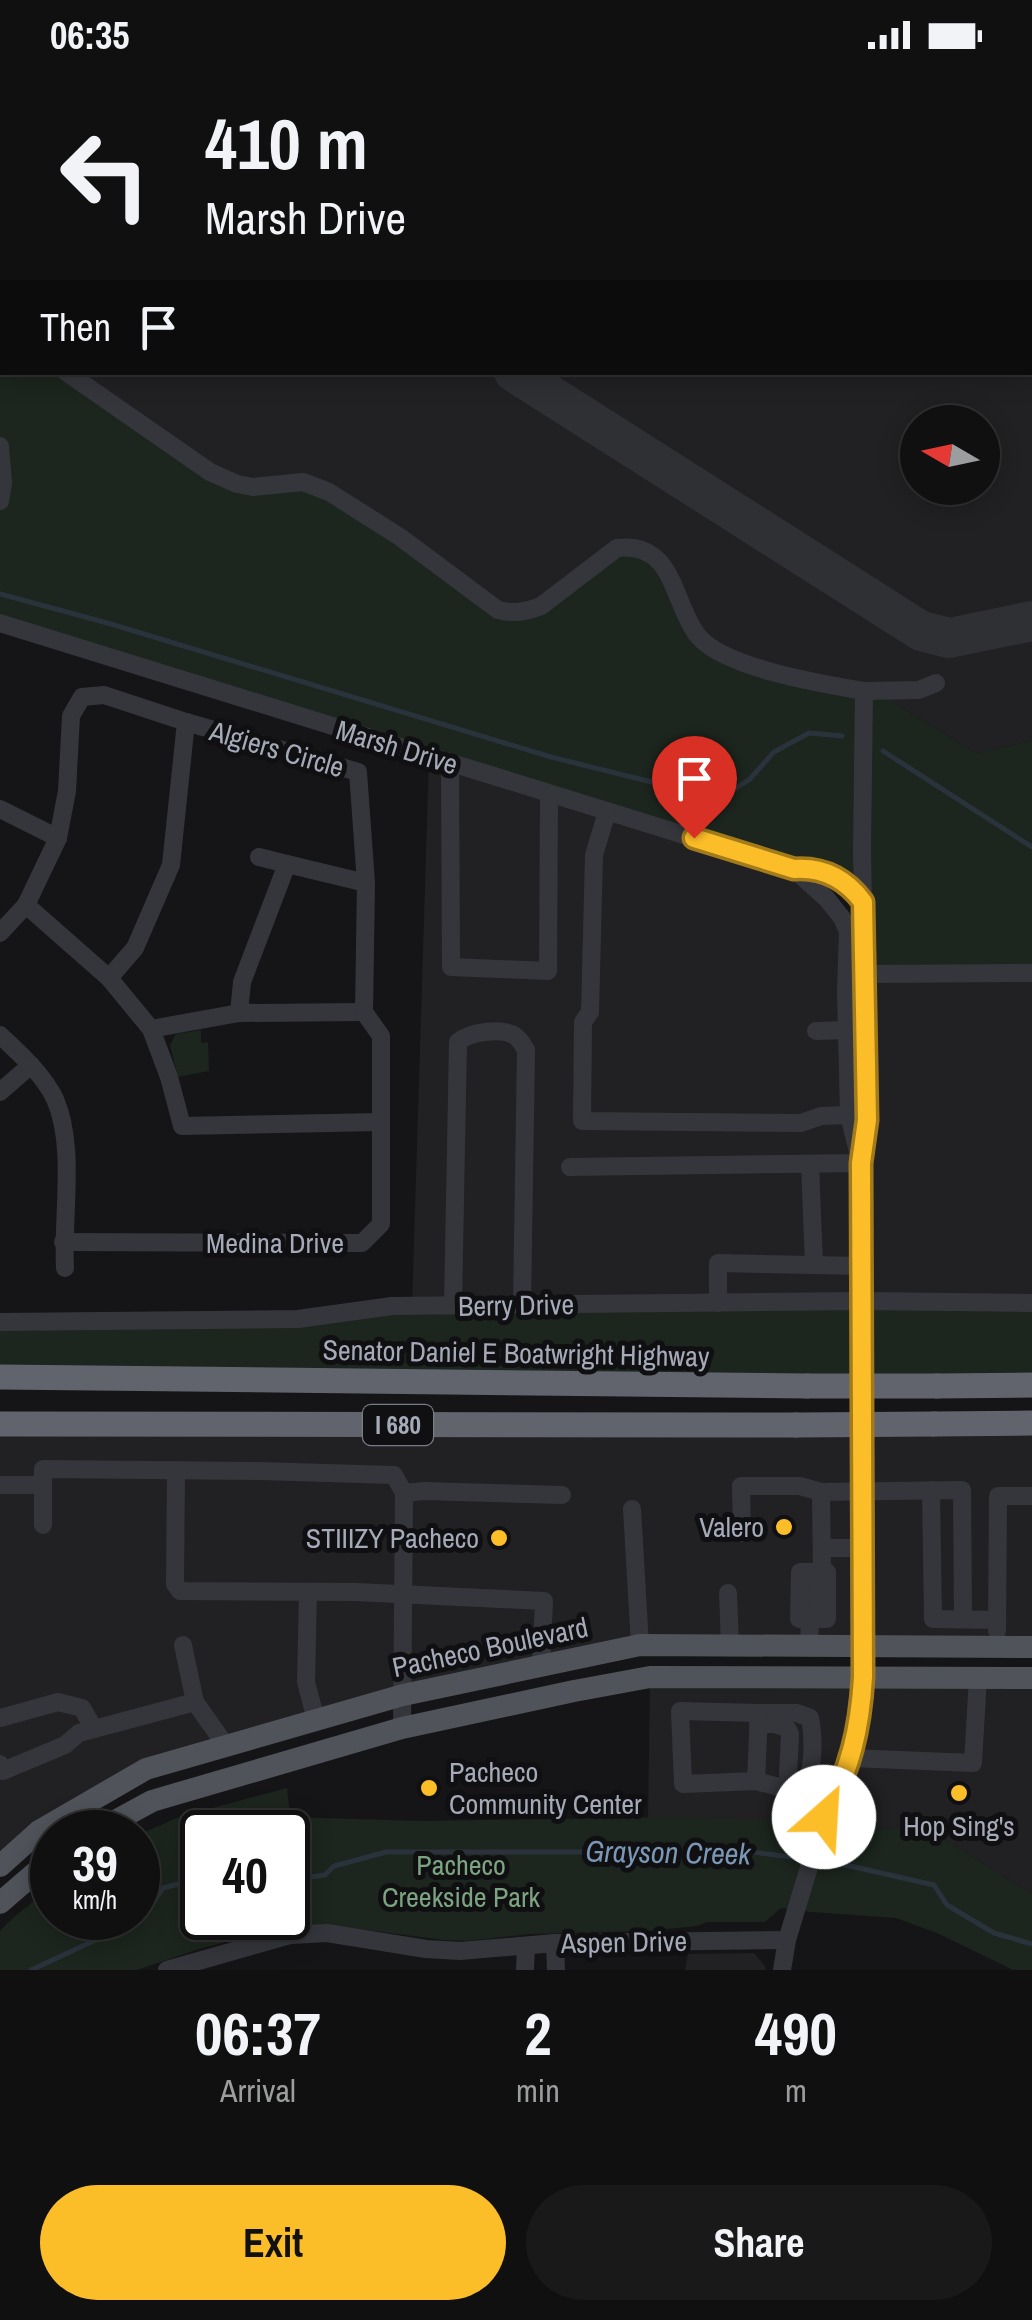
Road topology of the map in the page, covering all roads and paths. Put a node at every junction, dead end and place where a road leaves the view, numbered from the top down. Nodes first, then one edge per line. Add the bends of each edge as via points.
1 (92, 380) edge
2 (0, 446) edge
3 (0, 501) edge
4 (0, 623) edge
5 (936, 683) dead end
6 (864, 691) junction
7 (186, 722) junction
8 (450, 763) junction
9 (548, 794) junction
10 (0, 810) edge
11 (607, 812) junction
12 (58, 838) junction
13 (260, 857) dead end
14 (287, 864) junction
15 (794, 869) junction
16 (366, 882) junction
17 (863, 902) junction
18 (26, 905) junction
19 (0, 932) edge
20 (1032, 973) edge
21 (866, 974) junction
22 (110, 978) junction
23 (364, 1012) junction
24 (239, 1014) junction
25 (151, 1029) junction
26 (846, 1030) junction
27 (816, 1032) dead end
28 (0, 1035) edge
29 (31, 1064) junction
30 (0, 1092) edge
31 (849, 1114) junction
32 (380, 1122) junction
33 (861, 1163) junction
34 (810, 1164) junction
35 (570, 1167) dead end
36 (63, 1242) junction
37 (814, 1265) junction
38 (861, 1266) junction
39 (65, 1268) dead end
40 (862, 1302) junction
41 (1032, 1302) edge
42 (718, 1303) junction
43 (522, 1305) junction
44 (453, 1306) junction
45 (0, 1322) edge
46 (0, 1377) edge
47 (1032, 1385) edge
48 (1032, 1423) edge
49 (0, 1424) edge
50 (176, 1470) junction
51 (0, 1485) edge
52 (42, 1486) junction
53 (931, 1490) junction
54 (862, 1491) junction
55 (821, 1492) junction
56 (404, 1493) junction
57 (562, 1496) dead end
58 (1032, 1496) edge
59 (632, 1509) dead end
60 (43, 1525) dead end
61 (742, 1532) dead end
62 (822, 1548) junction
63 (862, 1548) junction
64 (817, 1572) junction
65 (308, 1592) junction
66 (728, 1592) dead end
67 (403, 1595) junction
68 (811, 1619) junction
69 (963, 1619) junction
70 (997, 1620) junction
71 (183, 1645) dead end
72 (640, 1646) junction
73 (730, 1646) junction
74 (809, 1646) junction
75 (863, 1647) junction
76 (997, 1647) junction
77 (1032, 1647) edge
78 (541, 1666) junction
79 (863, 1677) junction
80 (978, 1677) junction
81 (1032, 1678) edge
82 (402, 1695) junction
83 (195, 1702) junction
84 (0, 1718) edge
85 (759, 1719) junction
86 (316, 1720) junction
87 (402, 1728) junction
88 (94, 1729) junction
89 (226, 1746) junction
90 (851, 1758) junction
91 (0, 1764) edge
92 (756, 1781) junction
93 (788, 1782) junction
94 (833, 1801) junction
95 (135, 1810) edge
96 (0, 1866) edge
97 (30, 1877) edge
98 (0, 1903) edge
99 (788, 1940) junction
100 (555, 1943) junction
101 (526, 1946) junction
102 (213, 1963) edge
103 (168, 1970) edge
104 (525, 1970) edge
105 (556, 1970) edge
106 (782, 1970) edge

1 - 6 street via 210,472 254,487 303,482 329,492 498,610 513,614 541,606 617,548 632,546 664,566 698,636 711,648 790,678
2 - 3 street
4 - 8 street, Marsh Drive
5 - 6 street via 919,690
6 - 17 street
7 - 12 street, Algiers Circle via 104,695 82,697 71,716
7 - 16 street, Algiers Circle via 358,772
7 - 22 street via 171,866 136,948
8 - 9 street, Marsh Drive
8 - 9 street via 451,967 548,971
9 - 11 street, Marsh Drive
10 - 12 street
11 - 15 street, Marsh Drive
11 - 31 street via 594,855 582,1121 801,1123
12 - 18 street
13 - 14 street
14 - 16 street
14 - 24 street via 242,982
15 - 17 street, Marsh Drive via 811,868 850,884
15 - 26 street, Marsh Drive via 827,898 848,932
16 - 23 street, Algiers Circle
17 - 21 street
18 - 19 street
18 - 22 street
20 - 21 street
21 - 33 street
22 - 25 street
23 - 24 street
23 - 32 street, Medina Drive via 381,1036
24 - 25 street
25 - 32 street via 182,1126
26 - 27 street
26 - 31 street
28 - 29 street
29 - 30 street
29 - 36 street via 54,1097 66,1134
31 - 33 street
32 - 36 street, Medina Drive via 381,1224 362,1243
33 - 34 street
33 - 38 street
34 - 35 street
34 - 37 street
36 - 39 street
37 - 38 street
37 - 42 street via 718,1264
38 - 40 street
40 - 41 street, Berry Drive
40 - 42 street, Berry Drive
40 - 54 street
42 - 43 street, Berry Drive
43 - 44 street, Berry Drive
43 - 44 street via 526,1050 509,1033 475,1032 458,1042
44 - 45 street, Berry Drive via 392,1306 298,1320
46 - 47 highway, Senator Daniel E Boatwright Highway / I 680, bridge
48 - 49 highway, I 680, bridge
50 - 52 street via 43,1469
50 - 56 street via 394,1476
50 - 65 street via 174,1584 180,1591
51 - 52 street
52 - 60 street
53 - 54 street
53 - 69 street via 933,1619
53 - 69 street via 962,1490
54 - 55 street
54 - 63 street
55 - 61 street via 741,1486
55 - 62 street
56 - 57 street
56 - 67 street
58 - 70 street via 998,1496
59 - 72 street
62 - 63 street
62 - 64 street
63 - 75 street
64 - 68 street via 827,1572 827,1619
64 - 68 street via 800,1572 800,1618
65 - 67 street
65 - 86 street via 306,1682
66 - 73 street
67 - 78 street via 544,1601
67 - 82 street
68 - 74 street
69 - 70 street
70 - 76 street
71 - 83 street
72 - 73 main road, Pacheco Boulevard
72 - 78 main road, Pacheco Boulevard
73 - 74 main road, Pacheco Boulevard
74 - 75 main road, Pacheco Boulevard
75 - 76 main road, Pacheco Boulevard
75 - 79 street
76 - 77 main road, Pacheco Boulevard
78 - 82 main road, Pacheco Boulevard
79 - 80 main road
79 - 87 main road via 650,1678
79 - 90 street
80 - 81 main road
80 - 90 street via 973,1763
82 - 86 main road, Pacheco Boulevard
82 - 87 street
83 - 88 street
83 - 89 street
84 - 88 street via 58,1702 82,1708
85 - 92 street
85 - 92 street via 680,1711 682,1784
85 - 93 street via 796,1712 810,1718 810,1777
86 - 89 main road, Pacheco Boulevard
87 - 95 main road
88 - 91 street via 3,1771
89 - 96 main road, Pacheco Boulevard via 146,1770 39,1831
90 - 94 street
92 - 93 street
93 - 94 street
94 - 99 street
97 - 98 main road
99 - 100 street, Aspen Drive
99 - 106 street
100 - 101 street, Aspen Drive
100 - 105 street
101 - 102 street, Aspen Drive via 426,1949 327,1933 290,1936
101 - 104 street
102 - 103 street, Aspen Drive

